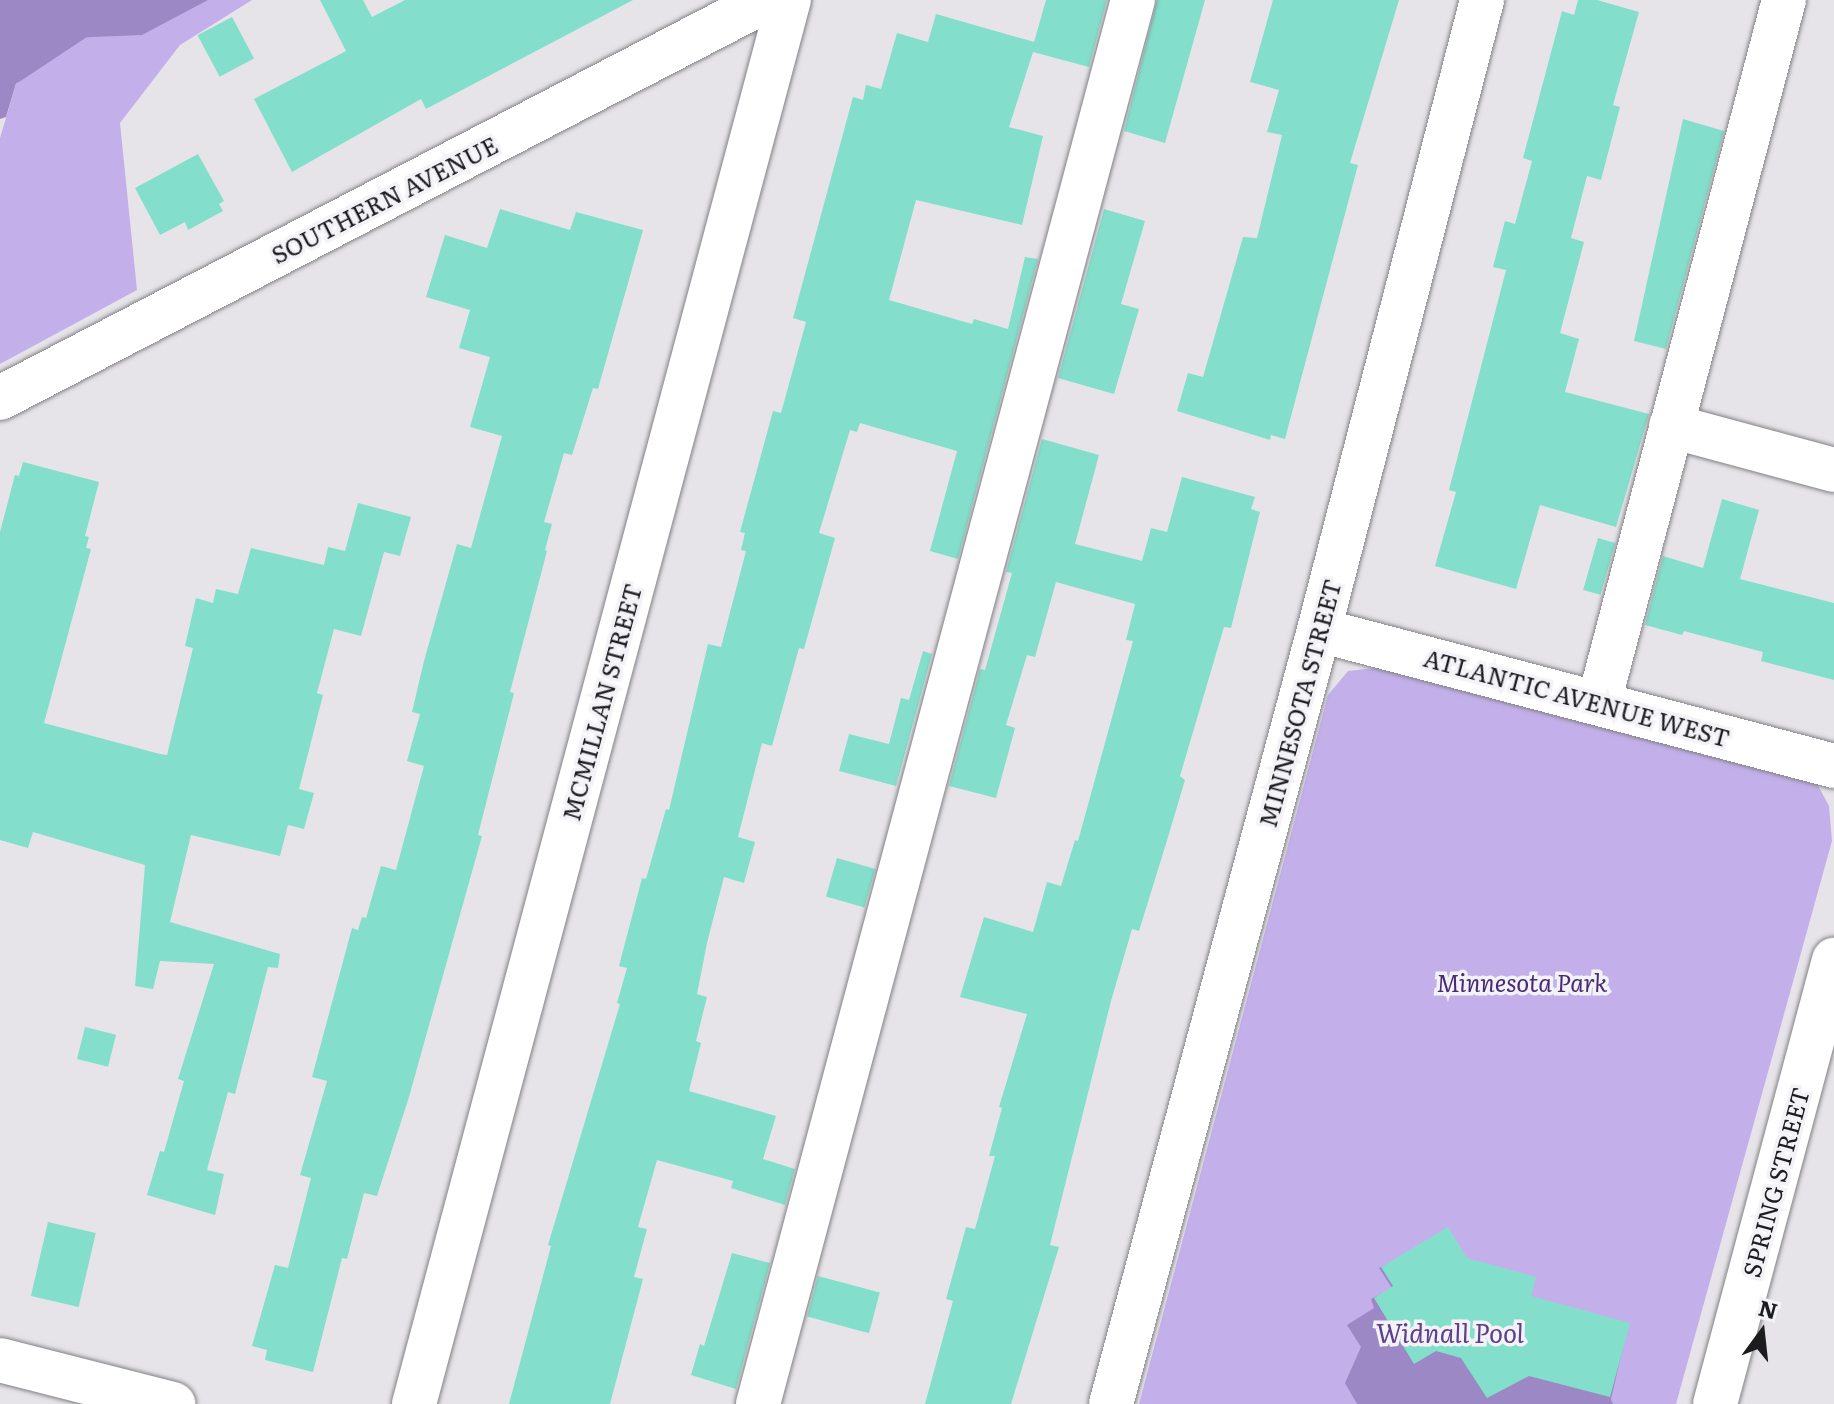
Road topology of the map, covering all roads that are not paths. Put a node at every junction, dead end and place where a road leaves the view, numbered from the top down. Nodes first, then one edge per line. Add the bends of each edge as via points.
1 (767, 0) edge
2 (789, 0) edge
3 (1133, 0) edge
4 (1482, 0) edge
5 (1784, 0) edge
6 (0, 398) edge
7 (1671, 426) junction
8 (1834, 470) edge
9 (1319, 630) junction
10 (1599, 702) junction
11 (1834, 766) edge
12 (1834, 960) edge
13 (0, 1360) edge
14 (170, 1404) edge
15 (414, 1404) edge
16 (758, 1404) edge
17 (1111, 1404) edge
18 (1715, 1404) edge

1 - 6 street, SOUTHERN AVENUE
2 - 15 street, MCMILLAN STREET
3 - 16 street
4 - 9 street, MINNESOTA STREET
5 - 7 street
7 - 8 street
7 - 10 street
9 - 10 street, ATLANTIC AVENUE WEST
9 - 17 street, MINNESOTA STREET
10 - 11 street, ATLANTIC AVENUE WEST
12 - 18 street, SPRING STREET
13 - 14 street

